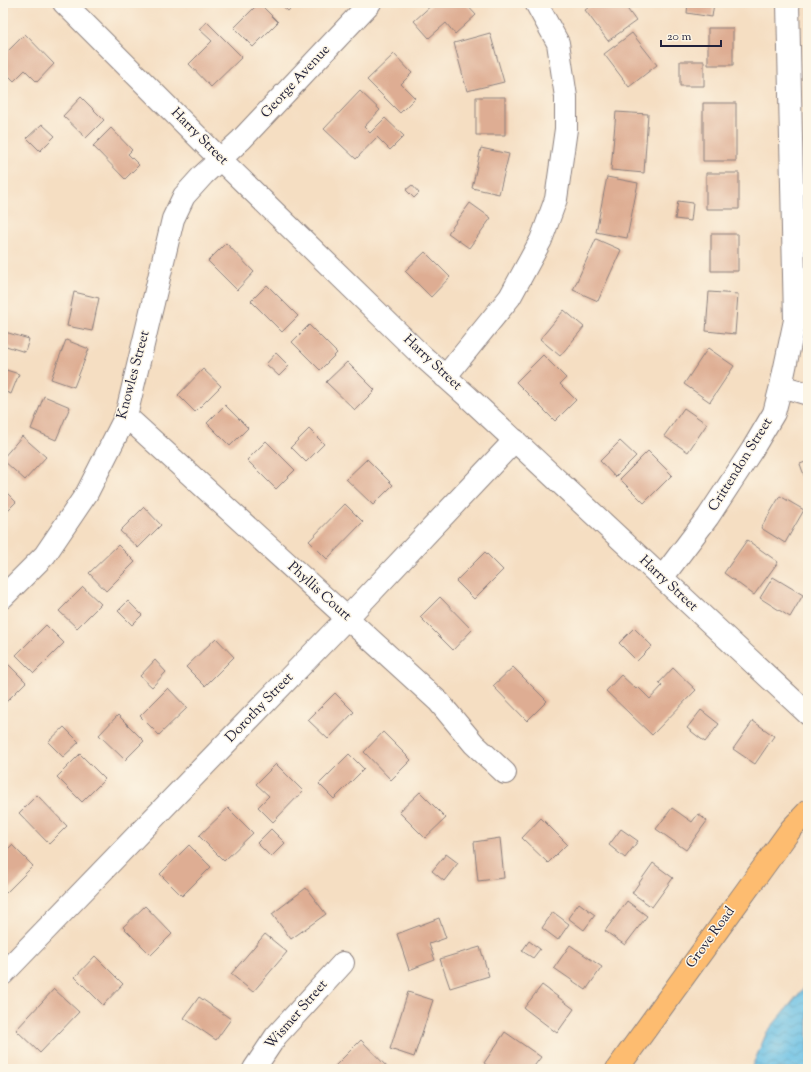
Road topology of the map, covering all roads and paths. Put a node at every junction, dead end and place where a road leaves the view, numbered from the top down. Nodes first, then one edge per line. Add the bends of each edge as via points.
1 (64, 3) edge
2 (370, 3) edge
3 (536, 3) edge
4 (788, 3) edge
5 (220, 159) junction
6 (446, 377) junction
7 (782, 386) junction
8 (808, 394) edge
9 (126, 416) junction
10 (515, 440) junction
11 (662, 578) junction
12 (3, 597) edge
13 (347, 618) junction
14 (808, 714) edge
15 (505, 773) dead end
16 (808, 811) edge
17 (343, 963) dead end
18 (3, 974) edge
19 (254, 1069) edge
20 (617, 1069) edge

1 - 5 street, Harry Street
2 - 5 street, George Avenue
3 - 6 street via 558,43 566,97 566,129 556,199 541,240 510,298
4 - 7 street, Crittendon Street via 795,320
5 - 6 street, Harry Street
5 - 9 street, Knowles Street via 184,196 173,219
6 - 10 street, Harry Street
7 - 8 street
7 - 11 street, Crittendon Street via 774,413 752,450 708,517
9 - 12 street, Knowles Street via 87,493 45,555
9 - 13 street, Phyllis Court
10 - 11 street, Harry Street
10 - 13 street, Dorothy Street
11 - 14 street, Harry Street
13 - 15 street, Phyllis Court via 439,702 474,744
13 - 18 street, Dorothy Street
16 - 20 main road, Grove Road via 786,835
17 - 19 street, Wismer Street via 276,1036

